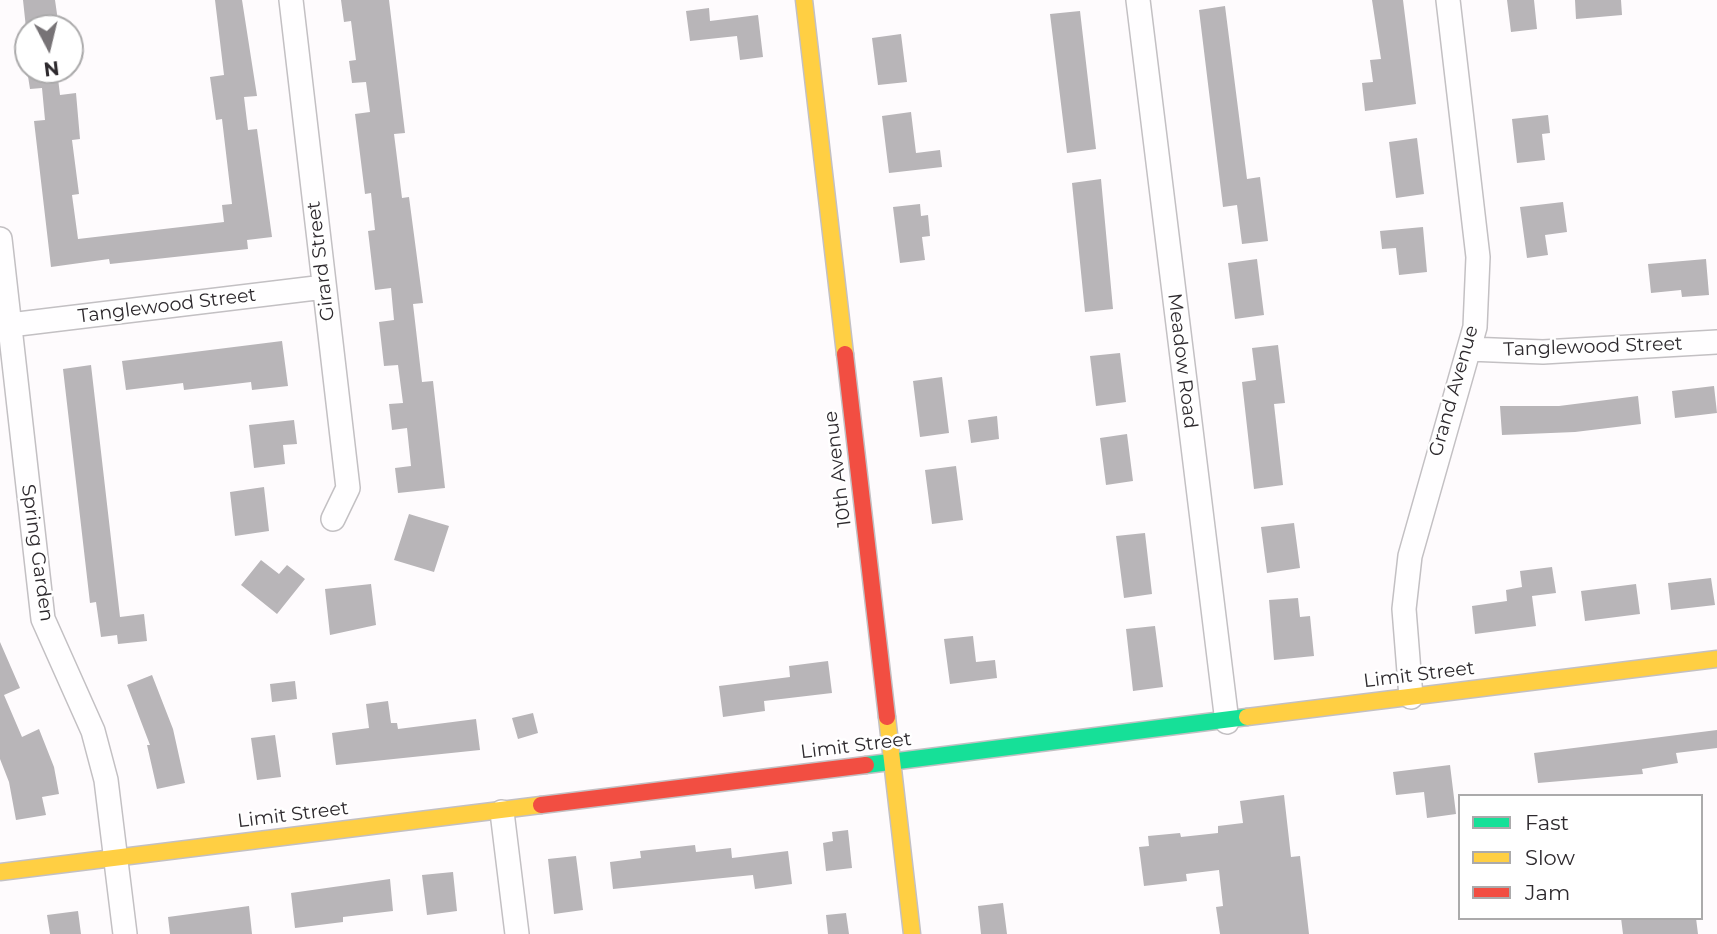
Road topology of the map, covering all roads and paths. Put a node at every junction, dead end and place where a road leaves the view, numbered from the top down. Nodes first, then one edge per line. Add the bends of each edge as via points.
1 (291, 0) edge
2 (804, 0) edge
3 (1138, 0) edge
4 (1448, 0) edge
5 (0, 239) edge
6 (324, 288) junction
7 (10, 325) junction
8 (1717, 342) edge
9 (1469, 349) junction
10 (333, 519) dead end
11 (1717, 659) edge
12 (1411, 697) junction
13 (1227, 722) junction
14 (893, 762) junction
15 (502, 812) junction
16 (116, 856) junction
17 (0, 872) edge
18 (125, 934) edge
19 (517, 934) edge
20 (912, 934) edge

1 - 6 street, Girard Street
2 - 14 street, 10th Avenue
3 - 13 street, Meadow Road
4 - 9 street, Grand Avenue via 1478,257 1475,327
5 - 7 street, Spring Garden
6 - 7 street, Tanglewood Street
6 - 10 street, Girard Street via 348,488
7 - 16 street, Spring Garden via 43,619 93,731 106,780
8 - 9 street, Tanglewood Street via 1543,352
9 - 12 street, Grand Avenue via 1410,556 1405,609
11 - 12 street, Limit Street
12 - 13 street, Limit Street
13 - 14 street, Limit Street
14 - 15 street, Limit Street
14 - 20 street, 10th Avenue
15 - 16 street, Limit Street
15 - 19 street
16 - 17 street, Limit Street
16 - 18 street, Spring Garden

